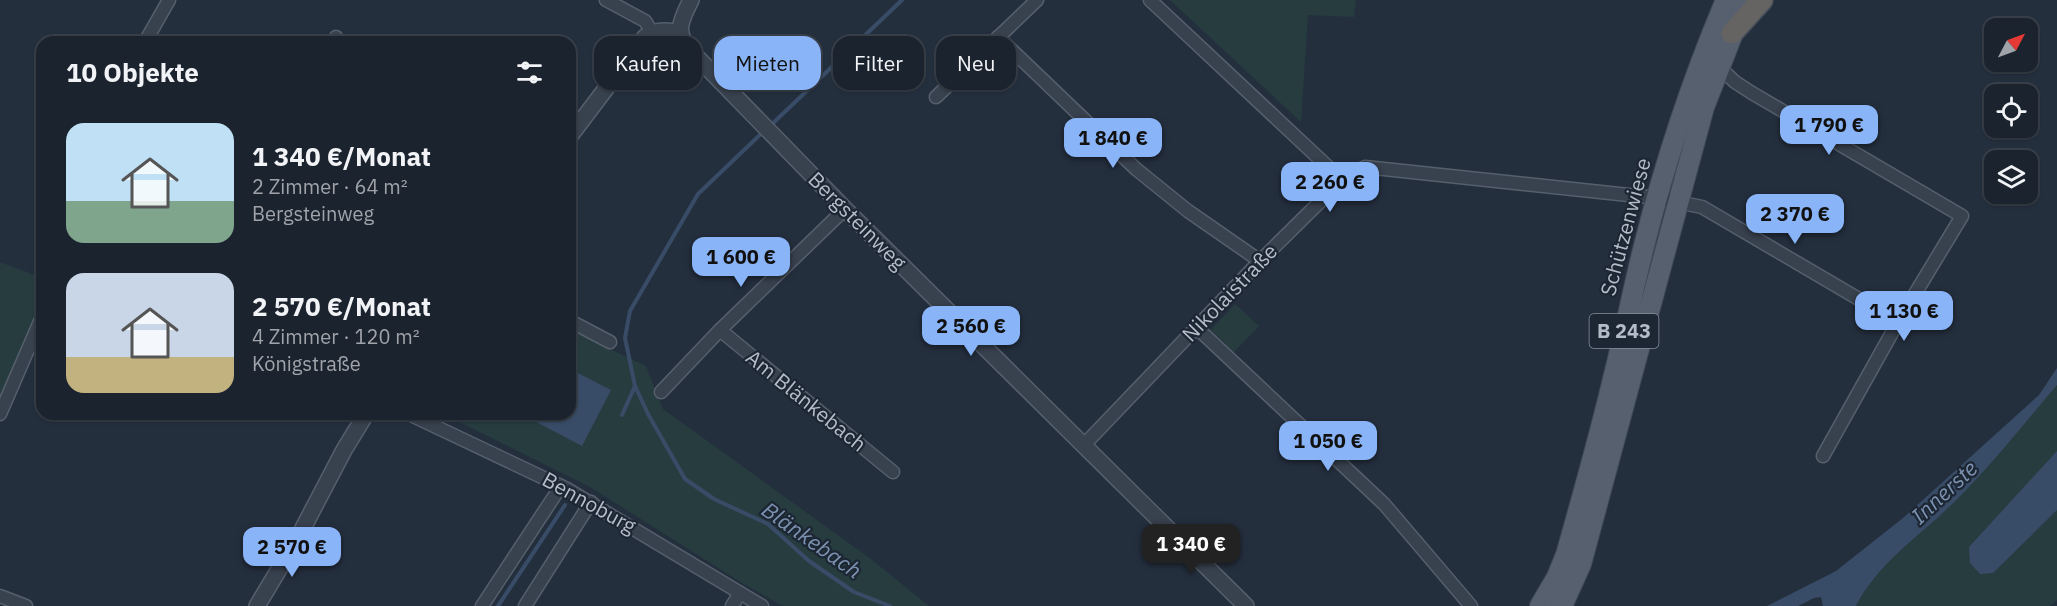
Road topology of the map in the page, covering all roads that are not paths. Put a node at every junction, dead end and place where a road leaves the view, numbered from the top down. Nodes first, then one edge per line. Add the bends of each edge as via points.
1 (169, 0) edge
2 (606, 0) edge
3 (691, 0) edge
4 (1037, 0) edge
5 (1150, 0) edge
6 (1726, 0) edge
7 (1746, 0) edge
8 (1762, 0) edge
9 (652, 32) junction
10 (680, 33) junction
11 (1732, 33) junction
12 (148, 36) edge
13 (999, 36) edge
14 (1016, 54) edge
15 (1703, 54) junction
16 (1719, 67) junction
17 (943, 90) edge
18 (936, 97) dead end
19 (576, 128) edge
20 (1342, 180) junction
21 (1657, 198) junction
22 (1678, 201) junction
23 (845, 209) junction
24 (1260, 261) junction
25 (1898, 322) junction
26 (576, 324) edge
27 (1197, 328) junction
28 (720, 330) junction
29 (36, 331) edge
30 (609, 342) dead end
31 (661, 392) dead end
32 (0, 414) edge
33 (362, 420) edge
34 (422, 420) edge
35 (1083, 446) junction
36 (1823, 456) dead end
37 (893, 472) dead end
38 (561, 486) junction
39 (591, 502) junction
40 (740, 593) junction
41 (0, 596) edge
42 (26, 606) edge
43 (257, 606) edge
44 (482, 606) edge
45 (525, 606) edge
46 (732, 606) edge
47 (762, 606) edge
48 (1246, 606) edge
49 (1471, 606) edge
50 (1540, 606) edge
51 (1562, 606) edge

1 - 12 street
2 - 9 street via 645,21
3 - 10 street
4 - 13 street
5 - 20 street
6 - 15 main road, Schützenwiese / B 243
7 - 11 main road, Schützenwiese / B 243
8 - 11 highway
9 - 10 street
9 - 19 street
10 - 23 street, Bergsteinweg via 687,47
11 - 16 main road, Schützenwiese / B 243
14 - 24 street via 1136,169
15 - 16 street
15 - 21 main road, Schützenwiese / B 243
16 - 22 main road, Schützenwiese / B 243
16 - 25 street via 1752,93 1962,216
17 - 18 street
20 - 21 street, Nikolaistraße via 1365,167
20 - 24 street, Nikolaistraße
21 - 22 street, Nikolaistraße
21 - 50 main road, Schützenwiese / B 243 via 1569,544 1557,577
22 - 25 street, Nikolaistraße via 1702,207
22 - 51 main road, Schützenwiese / B 243 via 1581,564
23 - 28 street
23 - 35 street, Bergsteinweg
24 - 27 street, Nikolaistraße
25 - 36 street
26 - 30 street
27 - 35 street, Nikolaistraße
27 - 49 street via 1384,504
28 - 31 street
28 - 37 street, Am Blänkebach
29 - 32 street
33 - 43 street
34 - 38 street, Bennoburg
35 - 48 street, Bergsteinweg
38 - 39 street, Bennoburg
38 - 44 street
39 - 40 street, Bennoburg
39 - 45 street
40 - 46 street
40 - 47 street, Bennoburg
41 - 42 street

